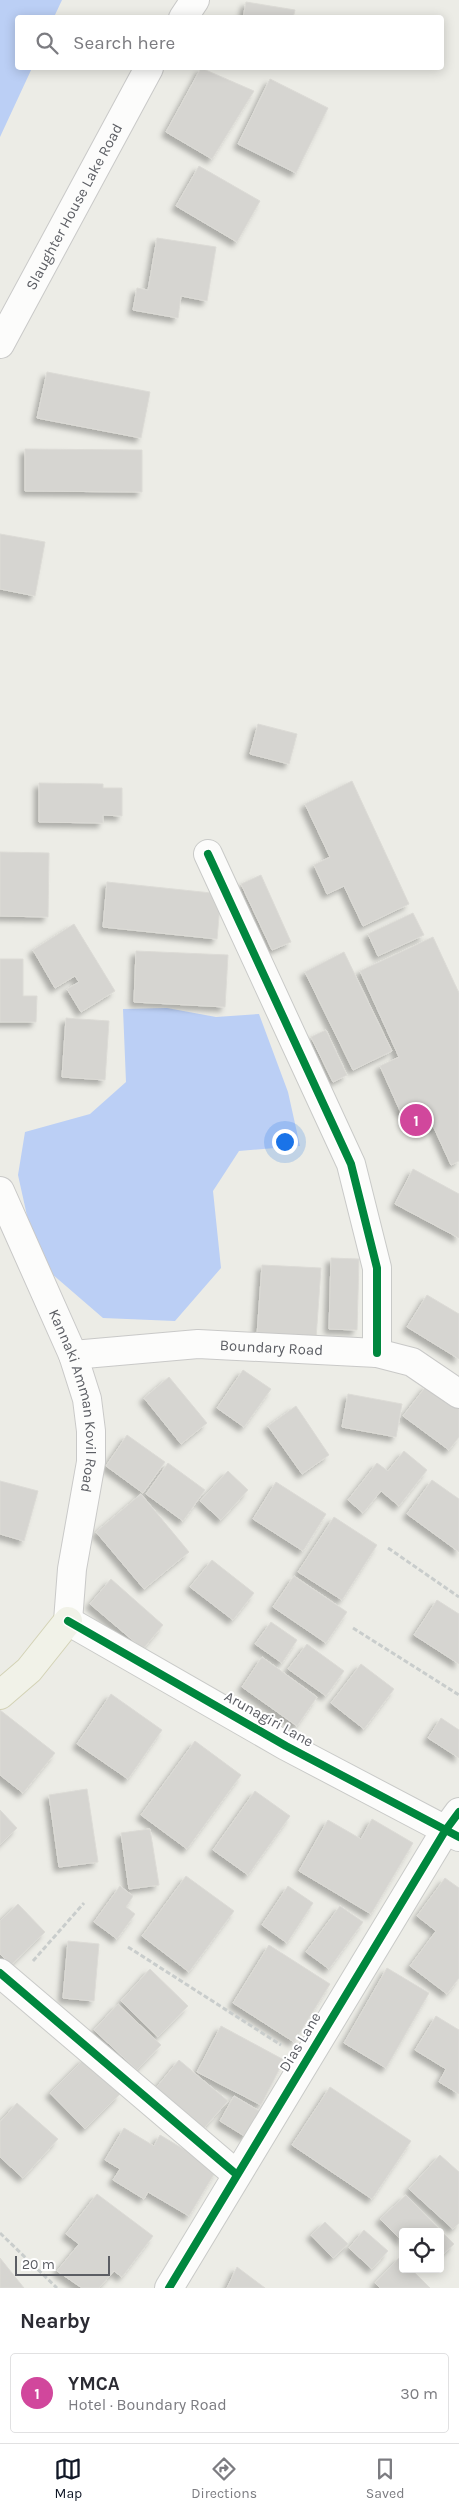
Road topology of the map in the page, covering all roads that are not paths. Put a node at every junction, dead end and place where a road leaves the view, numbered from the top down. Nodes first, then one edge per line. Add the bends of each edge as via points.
1 (195, 0) edge
2 (185, 15) edge
3 (148, 70) edge
4 (0, 344) edge
5 (208, 854) dead end
6 (0, 1191) edge
7 (377, 1353) junction
8 (73, 1355) junction
9 (459, 1394) edge
10 (68, 1621) junction
11 (0, 1694) edge
12 (454, 1827) edge
13 (6, 1979) edge
14 (236, 2174) junction
15 (168, 2288) edge

1 - 2 street
3 - 4 street, Slaughter House Lake Road
5 - 7 street via 351,1164 377,1268
6 - 8 street, Kannaki Amman Kovil Road
7 - 8 street, Boundary Road via 198,1344
7 - 9 street, Boundary Road via 412,1362
8 - 10 street, Kannaki Amman Kovil Road via 87,1399 91,1462 72,1569
10 - 11 main road via 29,1670
10 - 12 street, Arunagiri Lane via 286,1746
12 - 14 street, Dias Lane
13 - 14 street
14 - 15 street, Dias Lane

